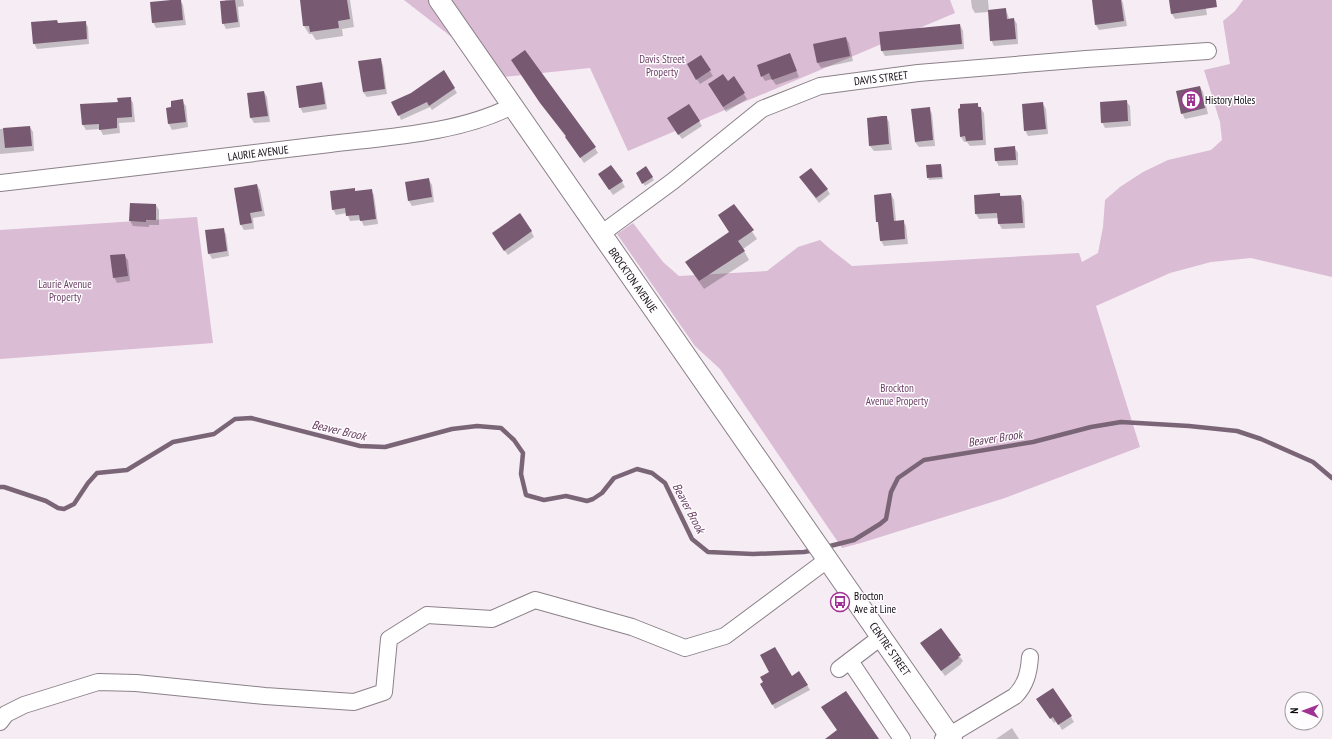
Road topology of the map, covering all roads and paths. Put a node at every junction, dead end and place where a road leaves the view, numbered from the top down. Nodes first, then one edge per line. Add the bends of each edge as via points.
1 (439, 0) edge
2 (1208, 51) dead end
3 (512, 106) junction
4 (0, 183) edge
5 (600, 234) junction
6 (827, 559) junction
7 (881, 637) junction
8 (1030, 657) dead end
9 (0, 722) edge
10 (948, 738) edge
11 (902, 739) edge

1 - 3 main road, BROCKTON AVENUE
2 - 5 street, DAVIS STREET via 918,73 820,86 762,109 673,181
3 - 4 street, LAURIE AVENUE via 467,124 416,133
3 - 5 main road, BROCKTON AVENUE
5 - 6 main road, BROCKTON AVENUE
6 - 7 main road, CENTRE STREET
6 - 9 street via 725,636 686,648 632,627 535,600 492,619 427,615 389,639 384,692 354,702 98,682 24,705 6,714
7 - 10 main road, CENTRE STREET
7 - 11 street via 845,665
8 - 10 street via 1028,674 1016,696

